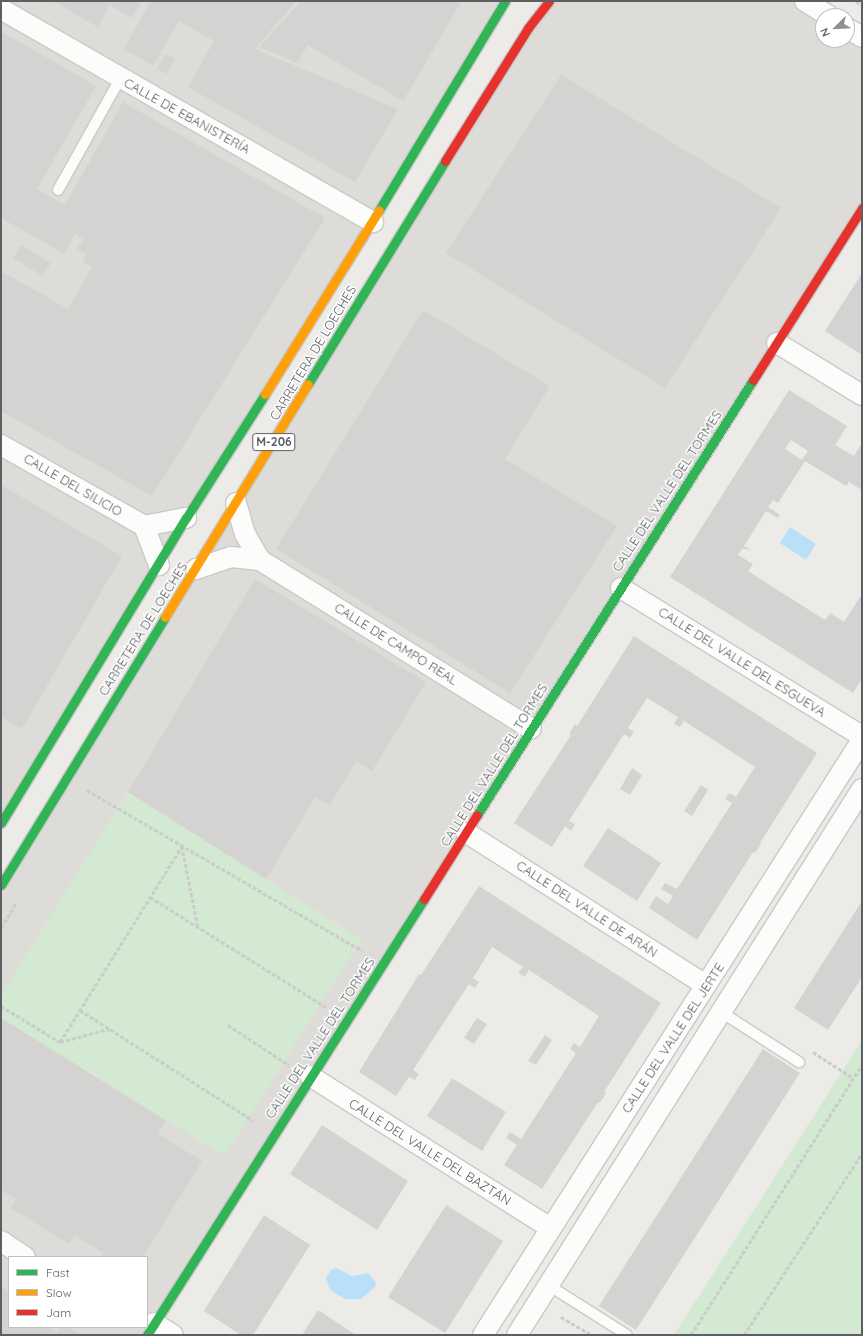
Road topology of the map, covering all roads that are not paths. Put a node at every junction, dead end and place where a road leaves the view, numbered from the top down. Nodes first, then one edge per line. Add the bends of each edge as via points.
1 (506, 1) edge
2 (549, 1) edge
3 (805, 1) edge
4 (816, 8) edge
5 (1, 9) edge
6 (120, 79) junction
7 (58, 190) dead end
8 (862, 208) edge
9 (373, 222) junction
10 (777, 343) junction
11 (862, 395) edge
12 (1, 445) edge
13 (236, 503) junction
14 (186, 518) junction
15 (144, 526) junction
16 (260, 560) junction
17 (159, 565) junction
18 (196, 569) junction
19 (621, 588) junction
20 (531, 729) junction
21 (862, 736) edge
22 (862, 740) edge
23 (862, 789) edge
24 (1, 823) edge
25 (467, 833) junction
26 (1, 884) edge
27 (706, 985) junction
28 (721, 1012) junction
29 (799, 1062) dead end
30 (310, 1076) junction
31 (550, 1228) junction
32 (1, 1241) edge
33 (24, 1256) edge
34 (548, 1285) junction
35 (139, 1328) edge
36 (150, 1331) edge
37 (173, 1335) edge
38 (484, 1335) edge
39 (517, 1335) edge
40 (627, 1335) edge

1 - 9 main road, CARRETERA DE LOECHES / M-206
2 - 13 main road, CARRETERA DE LOECHES / M-206 via 528,28
3 - 4 street
5 - 6 street, CALLE DE EBANISTERÍA
6 - 7 lane
6 - 9 street, CALLE DE EBANISTERÍA
8 - 10 main road, CALLE DEL VALLE DEL TORMES
9 - 14 main road, CARRETERA DE LOECHES / M-206
10 - 11 street
10 - 19 main road, CALLE DEL VALLE DEL TORMES
12 - 15 street, CALLE DEL SILICIO
13 - 16 street, CALLE DE CAMPO REAL via 245,534
13 - 18 main road, CARRETERA DE LOECHES / M-206
14 - 15 street
14 - 17 main road, CARRETERA DE LOECHES / M-206
15 - 17 street
16 - 18 street, CALLE DE CAMPO REAL via 231,558
16 - 20 street, CALLE DE CAMPO REAL
17 - 24 main road, CARRETERA DE LOECHES / M-206
18 - 26 main road, CARRETERA DE LOECHES / M-206
19 - 20 main road, CALLE DEL VALLE DEL TORMES
19 - 21 street, CALLE DEL VALLE DEL ESGUEVA
20 - 25 main road, CALLE DEL VALLE DEL TORMES
22 - 27 street, CALLE DEL VALLE DEL JERTE
23 - 28 street, CALLE DEL VALLE DEL JERTE
25 - 27 street, CALLE DEL VALLE DE ARÁN
25 - 30 main road, CALLE DEL VALLE DEL TORMES
27 - 31 street, CALLE DEL VALLE DEL JERTE
28 - 29 lane
28 - 34 street, CALLE DEL VALLE DEL JERTE
30 - 31 street, CALLE DEL VALLE DEL BAZTÁN
30 - 36 main road, CALLE DEL VALLE DEL TORMES
31 - 38 street, CALLE DEL VALLE DEL JERTE
32 - 33 street
34 - 39 street, CALLE DEL VALLE DEL JERTE
34 - 40 lane
35 - 36 street
36 - 37 street

